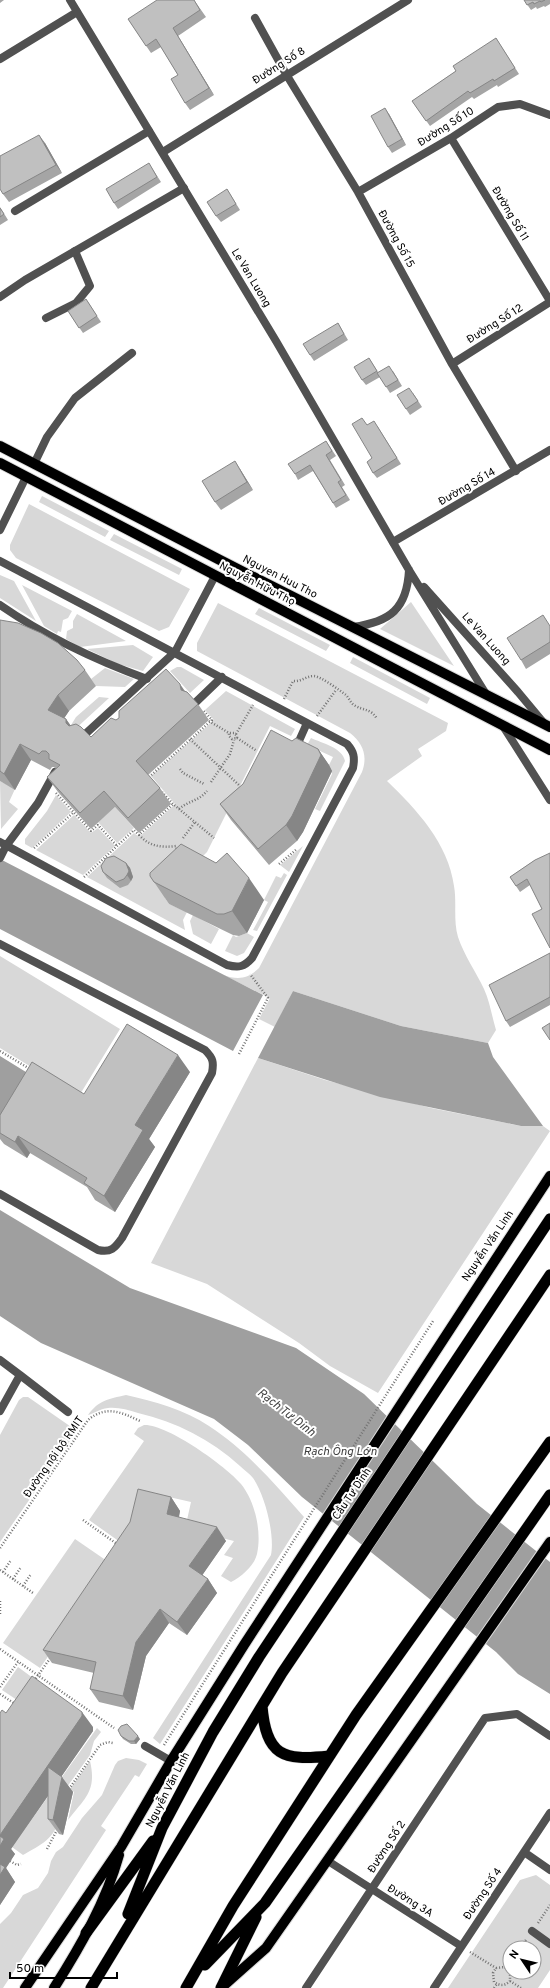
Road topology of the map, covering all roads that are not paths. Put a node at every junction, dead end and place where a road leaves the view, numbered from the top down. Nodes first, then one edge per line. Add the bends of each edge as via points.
1 (70, 0) edge
2 (408, 0) edge
3 (77, 12) junction
4 (255, 18) dead end
5 (0, 59) edge
6 (286, 74) junction
7 (550, 115) edge
8 (149, 131) junction
9 (451, 138) junction
10 (162, 152) junction
11 (184, 188) junction
12 (358, 192) junction
13 (15, 211) dead end
14 (75, 251) junction
15 (0, 297) edge
16 (550, 302) edge
17 (46, 318) dead end
18 (132, 353) dead end
19 (452, 364) junction
20 (0, 446) edge
21 (550, 450) edge
22 (0, 463) edge
23 (34, 464) junction
24 (516, 471) junction
25 (26, 477) junction
26 (0, 530) edge
27 (393, 542) junction
28 (0, 561) edge
29 (409, 570) junction
30 (215, 576) junction
31 (0, 605) edge
32 (353, 627) junction
33 (175, 652) junction
34 (222, 678) junction
35 (147, 679) junction
36 (486, 694) junction
37 (196, 702) edge
38 (307, 723) junction
39 (548, 724) edge
40 (502, 726) junction
41 (82, 737) edge
42 (299, 741) edge
43 (550, 750) edge
44 (55, 772) edge
45 (550, 800) edge
46 (3, 844) edge
47 (0, 858) edge
48 (0, 944) edge
49 (550, 1176) edge
50 (0, 1194) edge
51 (550, 1219) edge
52 (550, 1275) edge
53 (447, 1331) joint
54 (0, 1360) edge
55 (20, 1375) junction
56 (0, 1410) edge
57 (68, 1412) dead end
58 (550, 1442) edge
59 (550, 1495) edge
60 (550, 1542) edge
61 (244, 1645) joint
62 (259, 1657) joint
63 (262, 1706) junction
64 (550, 1736) edge
65 (145, 1746) dead end
66 (329, 1756) junction
67 (171, 1761) junction
68 (550, 1813) edge
69 (162, 1828) junction
70 (121, 1847) junction
71 (524, 1852) junction
72 (328, 1861) junction
73 (550, 1870) edge
74 (372, 1890) junction
75 (265, 1903) junction
76 (532, 1931) dead end
77 (86, 1933) junction
78 (117, 1943) junction
79 (550, 1944) edge
80 (461, 1946) junction
81 (194, 1976) junction
82 (25, 1988) edge
83 (54, 1988) edge
84 (90, 1988) edge
85 (186, 1988) edge
86 (221, 1988) edge
87 (306, 1988) edge
88 (434, 1988) edge

1 - 3 street, Le Van Luong
2 - 6 street, Đường Số 8
3 - 5 street
3 - 8 street, Le Van Luong
4 - 6 street, Đường Số 15
6 - 10 street, Đường Số 8
6 - 12 street, Đường Số 15
7 - 9 street, Đường Số 10 via 520,104 498,107
8 - 10 street, Le Van Luong
8 - 13 street
9 - 12 street, Đường Số 10
9 - 16 street, Đường Số 11
10 - 11 street, Le Van Luong
11 - 14 street
11 - 27 street, Le Van Luong
12 - 19 street, Đường Số 15
14 - 15 street
14 - 17 street via 90,286 76,303
16 - 19 street, Đường Số 12
18 - 23 street via 75,398 47,437
19 - 24 street, Đường Số 15
20 - 23 main road, Nguyen Huu Tho
21 - 24 street, Đường Số 14
22 - 25 main road, Nguyễn Hữu Thọ
23 - 32 main road, Nguyen Huu Tho
24 - 27 street, Đường Số 14
25 - 26 street
25 - 30 main road, Nguyễn Hữu Thọ
27 - 29 street, Le Van Luong
28 - 33 street
29 - 32 street via 408,586 395,610 385,619 373,624
29 - 36 street, Le Van Luong
29 - 39 street, Le Van Luong
30 - 33 street
30 - 40 main road, Nguyễn Hữu Thọ
31 - 35 street via 61,642
32 - 36 main road, Nguyen Huu Tho
33 - 34 street
33 - 35 street
34 - 37 street
34 - 38 street
35 - 41 street via 112,714
36 - 39 main road, Nguyen Huu Tho
38 - 42 street
38 - 46 street via 347,744 353,750 355,759 252,958 246,965 238,967 227,964
40 - 43 main road
40 - 45 street
44 - 46 street via 38,803
46 - 47 street
48 - 50 street via 205,1050 212,1056 214,1064 209,1079 122,1238 113,1249 105,1252 98,1250
49 - 53 main road, Nguyễn Văn Linh
51 - 62 highway, Cầu Tư Dinh
52 - 63 highway, Nguyễn Văn Linh
53 - 61 main road, Cầu Tư Dinh
54 - 55 street
55 - 56 street
55 - 57 street
58 - 66 highway
59 - 75 highway
60 - 72 main road
61 - 67 main road, Nguyễn Văn Linh
62 - 69 highway, Nguyễn Văn Linh via 213,1732
63 - 66 highway via 266,1732 277,1751 298,1759
63 - 78 highway, Nguyễn Văn Linh
64 - 74 street, Đường Số 2 via 517,1714 485,1718
65 - 67 street
66 - 81 highway via 233,1906
67 - 70 main road, Nguyễn Văn Linh
68 - 71 street, Đường Số 4
69 - 77 highway
69 - 78 highway, Nguyễn Văn Linh
70 - 77 main road, Nguyễn Văn Linh via 112,1880
70 - 82 main road, Nguyễn Văn Linh
71 - 73 street
71 - 80 street, Đường Số 4
72 - 74 street, Đường 3A
72 - 86 main road via 266,1948
74 - 80 street, Đường 3A
74 - 87 street, Đường Số 2
75 - 81 highway
75 - 86 highway
76 - 79 street
77 - 83 main road, Nguyễn Văn Linh
78 - 84 highway, Nguyễn Văn Linh
80 - 88 street, Đường Số 4
81 - 85 highway

